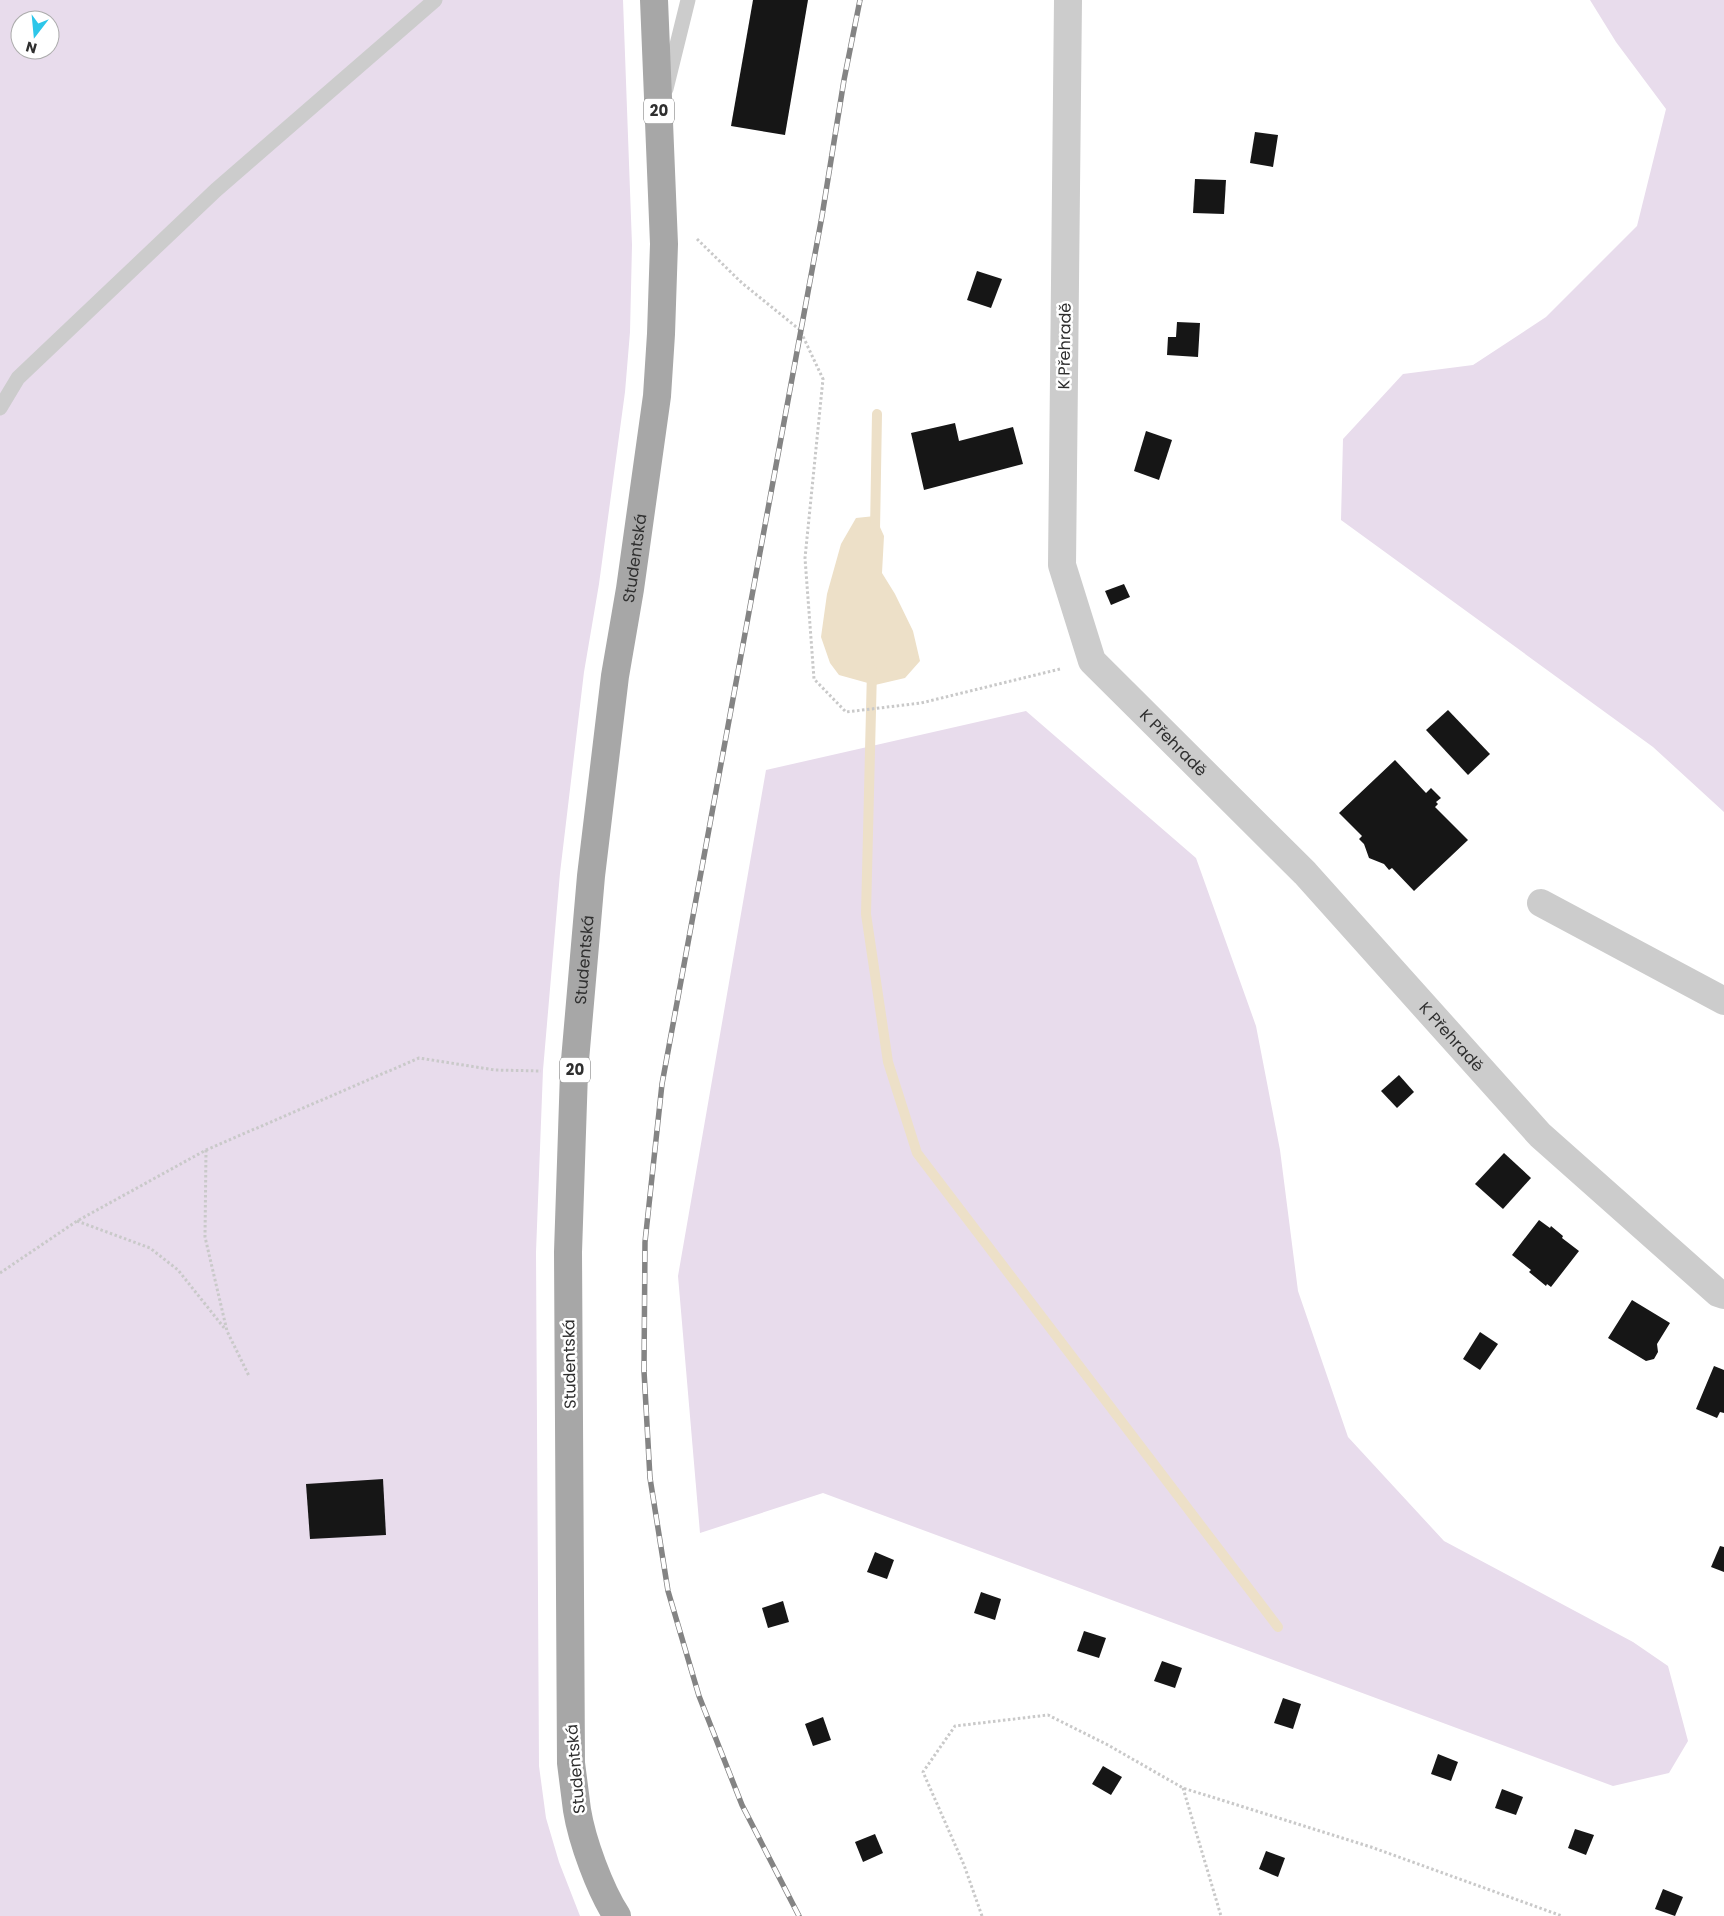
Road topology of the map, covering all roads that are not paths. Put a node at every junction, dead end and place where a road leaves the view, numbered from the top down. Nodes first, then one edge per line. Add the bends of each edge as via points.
1 (435, 0) edge
2 (654, 0) edge
3 (688, 0) edge
4 (1068, 0) edge
5 (659, 117) junction
6 (0, 408) edge
7 (1541, 903) dead end
8 (1724, 1001) edge
9 (1724, 1295) edge
10 (617, 1916) edge

1 - 6 lane via 202,203 18,378
2 - 5 main road, Studentská / 20
3 - 5 lane
4 - 9 street, K Přehradě via 1062,565 1092,661 1305,873 1540,1136
5 - 10 main road, Studentská / 20 via 663,222 661,334 656,396 591,876 574,1072 568,1252 572,1764 577,1812 589,1852
7 - 8 street

